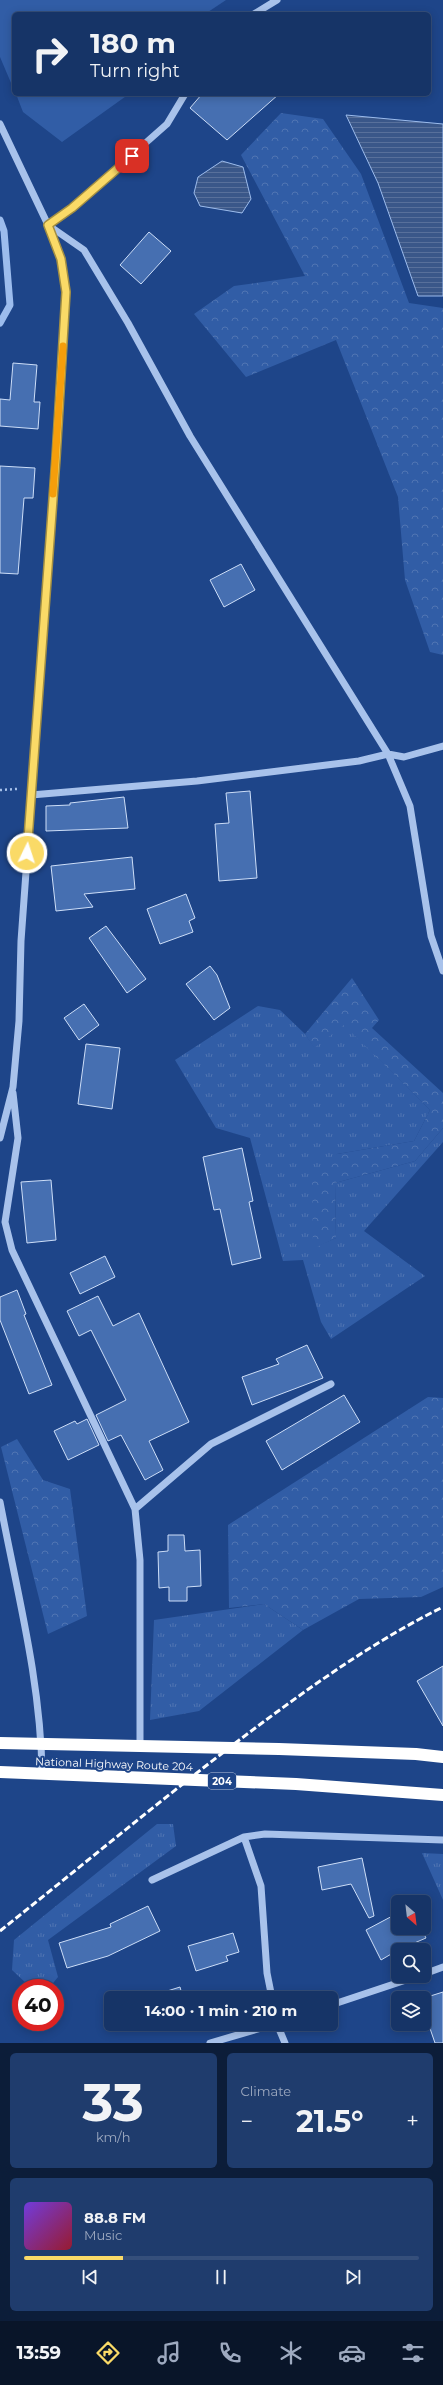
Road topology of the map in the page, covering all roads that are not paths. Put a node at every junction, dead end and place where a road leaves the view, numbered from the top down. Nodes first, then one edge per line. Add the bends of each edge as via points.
1 (277, 0) edge
2 (257, 12) edge
3 (184, 96) edge
4 (0, 124) edge
5 (48, 225) junction
6 (443, 746) edge
7 (388, 754) junction
8 (31, 795) junction
9 (443, 971) edge
10 (13, 1087) junction
11 (0, 1138) edge
12 (331, 1384) dead end
13 (0, 1502) edge
14 (135, 1509) junction
15 (0, 1743) edge
16 (42, 1743) junction
17 (140, 1745) junction
18 (443, 1757) edge
19 (0, 1772) edge
20 (42, 1774) junction
21 (443, 1795) edge
22 (244, 1837) junction
23 (443, 1840) edge
24 (152, 1880) dead end
25 (443, 1968) edge
26 (431, 1972) edge
27 (397, 1983) edge
28 (271, 1991) edge
29 (338, 2003) edge
30 (252, 2031) edge
31 (279, 2031) edge
32 (210, 2043) edge
33 (285, 2043) edge

1 - 2 street
3 - 5 street via 167,124 72,208
4 - 5 street
5 - 7 street via 84,250 128,323 190,436
5 - 8 street via 61,259 66,292
6 - 7 street via 404,757
7 - 8 street via 359,761 197,781
7 - 9 street via 410,806 431,936
8 - 10 street
10 - 11 street
10 - 14 street via 18,1138 5,1222 12,1250
12 - 14 street via 211,1444
13 - 16 street via 36,1691
14 - 17 street via 140,1560
15 - 16 highway, National Highway Route 204
16 - 17 highway, National Highway Route 204
16 - 20 street
17 - 18 highway, National Highway Route 204
19 - 20 highway, National Highway Route 204 / 204
20 - 21 highway, National Highway Route 204 / 204 via 296,1784
22 - 23 street via 265,1834
22 - 24 street
22 - 28 street via 262,1886 267,1973
25 - 26 street
27 - 29 street
30 - 32 street
31 - 33 street

